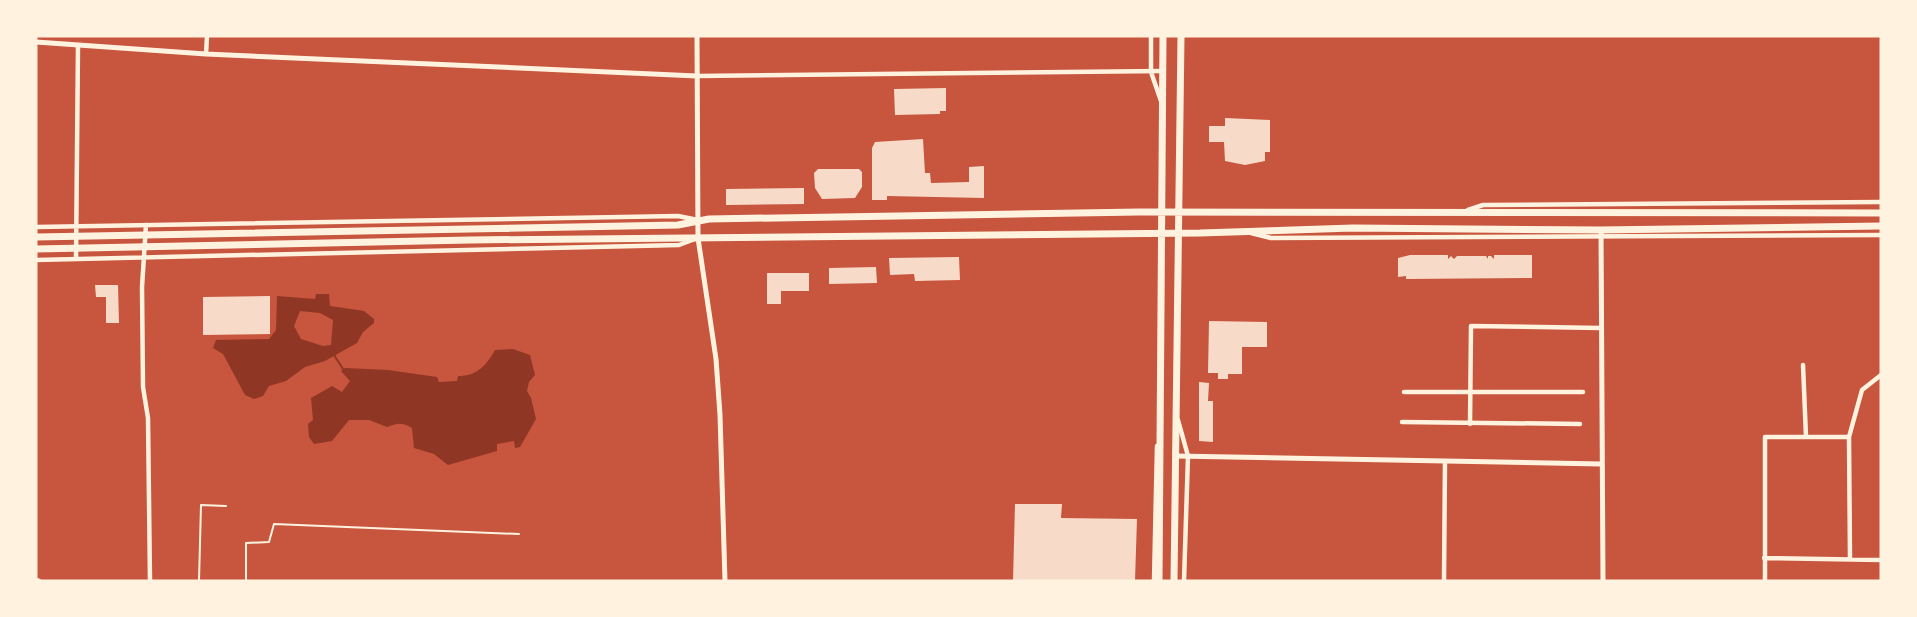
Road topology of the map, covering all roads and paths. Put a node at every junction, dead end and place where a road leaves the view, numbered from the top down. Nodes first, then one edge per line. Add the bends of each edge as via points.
1 (207, 36) edge
2 (697, 36) edge
3 (1150, 36) edge
4 (1163, 36) edge
5 (1181, 36) edge
6 (36, 42) edge
7 (78, 45) junction
8 (206, 54) junction
9 (1163, 71) junction
10 (1151, 72) junction
11 (697, 76) junction
12 (1163, 108) junction
13 (1881, 202) edge
14 (1162, 212) junction
15 (1180, 213) junction
16 (1881, 213) edge
17 (1459, 214) junction
18 (698, 220) junction
19 (146, 225) junction
20 (76, 226) junction
21 (1881, 226) edge
22 (36, 227) edge
23 (1162, 233) junction
24 (1180, 233) junction
25 (1601, 233) junction
26 (76, 236) junction
27 (146, 236) junction
28 (1881, 236) edge
29 (36, 237) edge
30 (698, 238) junction
31 (76, 248) junction
32 (146, 248) junction
33 (36, 249) edge
34 (145, 257) junction
35 (76, 259) junction
36 (36, 260) edge
37 (1601, 328) junction
38 (1803, 365) dead end
39 (1881, 375) edge
40 (1404, 392) dead end
41 (1469, 392) junction
42 (1583, 392) dead end
43 (1176, 412) junction
44 (1402, 422) dead end
45 (1470, 424) junction
46 (1580, 424) dead end
47 (1160, 432) junction
48 (1806, 437) junction
49 (1849, 437) junction
50 (1176, 456) junction
51 (1188, 456) junction
52 (1445, 461) junction
53 (1602, 464) junction
54 (226, 506) dead end
55 (519, 534) dead end
56 (1764, 558) junction
57 (1850, 559) junction
58 (1881, 560) edge
59 (150, 581) edge
60 (199, 581) edge
61 (246, 581) edge
62 (725, 581) edge
63 (1154, 581) edge
64 (1159, 581) edge
65 (1174, 581) edge
66 (1184, 581) edge
67 (1444, 581) edge
68 (1603, 581) edge
69 (1765, 581) edge

1 - 8 street
2 - 11 street
3 - 10 street
4 - 9 main road
5 - 15 main road
6 - 7 street
7 - 8 street
7 - 20 street
8 - 11 street
9 - 10 street
9 - 12 main road
10 - 11 street
10 - 12 street
11 - 18 street
12 - 14 main road
13 - 17 street via 1483,205
14 - 15 main road
14 - 18 main road
14 - 23 main road
15 - 17 main road
15 - 24 main road
16 - 17 main road
18 - 19 street via 678,216
18 - 27 main road via 678,225
18 - 30 street
19 - 20 street
19 - 27 street
20 - 22 street
20 - 26 street
21 - 25 main road
23 - 24 main road
23 - 30 main road
23 - 47 main road
24 - 25 main road via 1353,228
24 - 43 main road
25 - 28 street
25 - 37 street
26 - 27 main road
26 - 29 main road
26 - 31 street
27 - 32 street
30 - 32 main road
30 - 34 street via 679,245
30 - 62 street via 718,382
31 - 32 main road
31 - 33 main road
31 - 35 street
32 - 34 street
34 - 35 street
34 - 59 street via 143,387 148,417
35 - 36 street
37 - 41 street via 1472,326
37 - 53 street
38 - 48 street
39 - 49 street via 1862,390
40 - 41 street
41 - 42 street
41 - 45 street
43 - 50 main road
43 - 51 street
44 - 45 street
45 - 46 street
47 - 63 street via 1155,460
47 - 64 main road
48 - 49 street
48 - 56 street via 1765,437
49 - 57 street
50 - 51 street
50 - 65 main road
51 - 52 street
51 - 66 street
52 - 53 street
52 - 67 street
53 - 68 street
54 - 60 lane via 201,505
55 - 61 lane via 274,524 269,542 246,543
56 - 57 street
56 - 69 street
57 - 58 street

